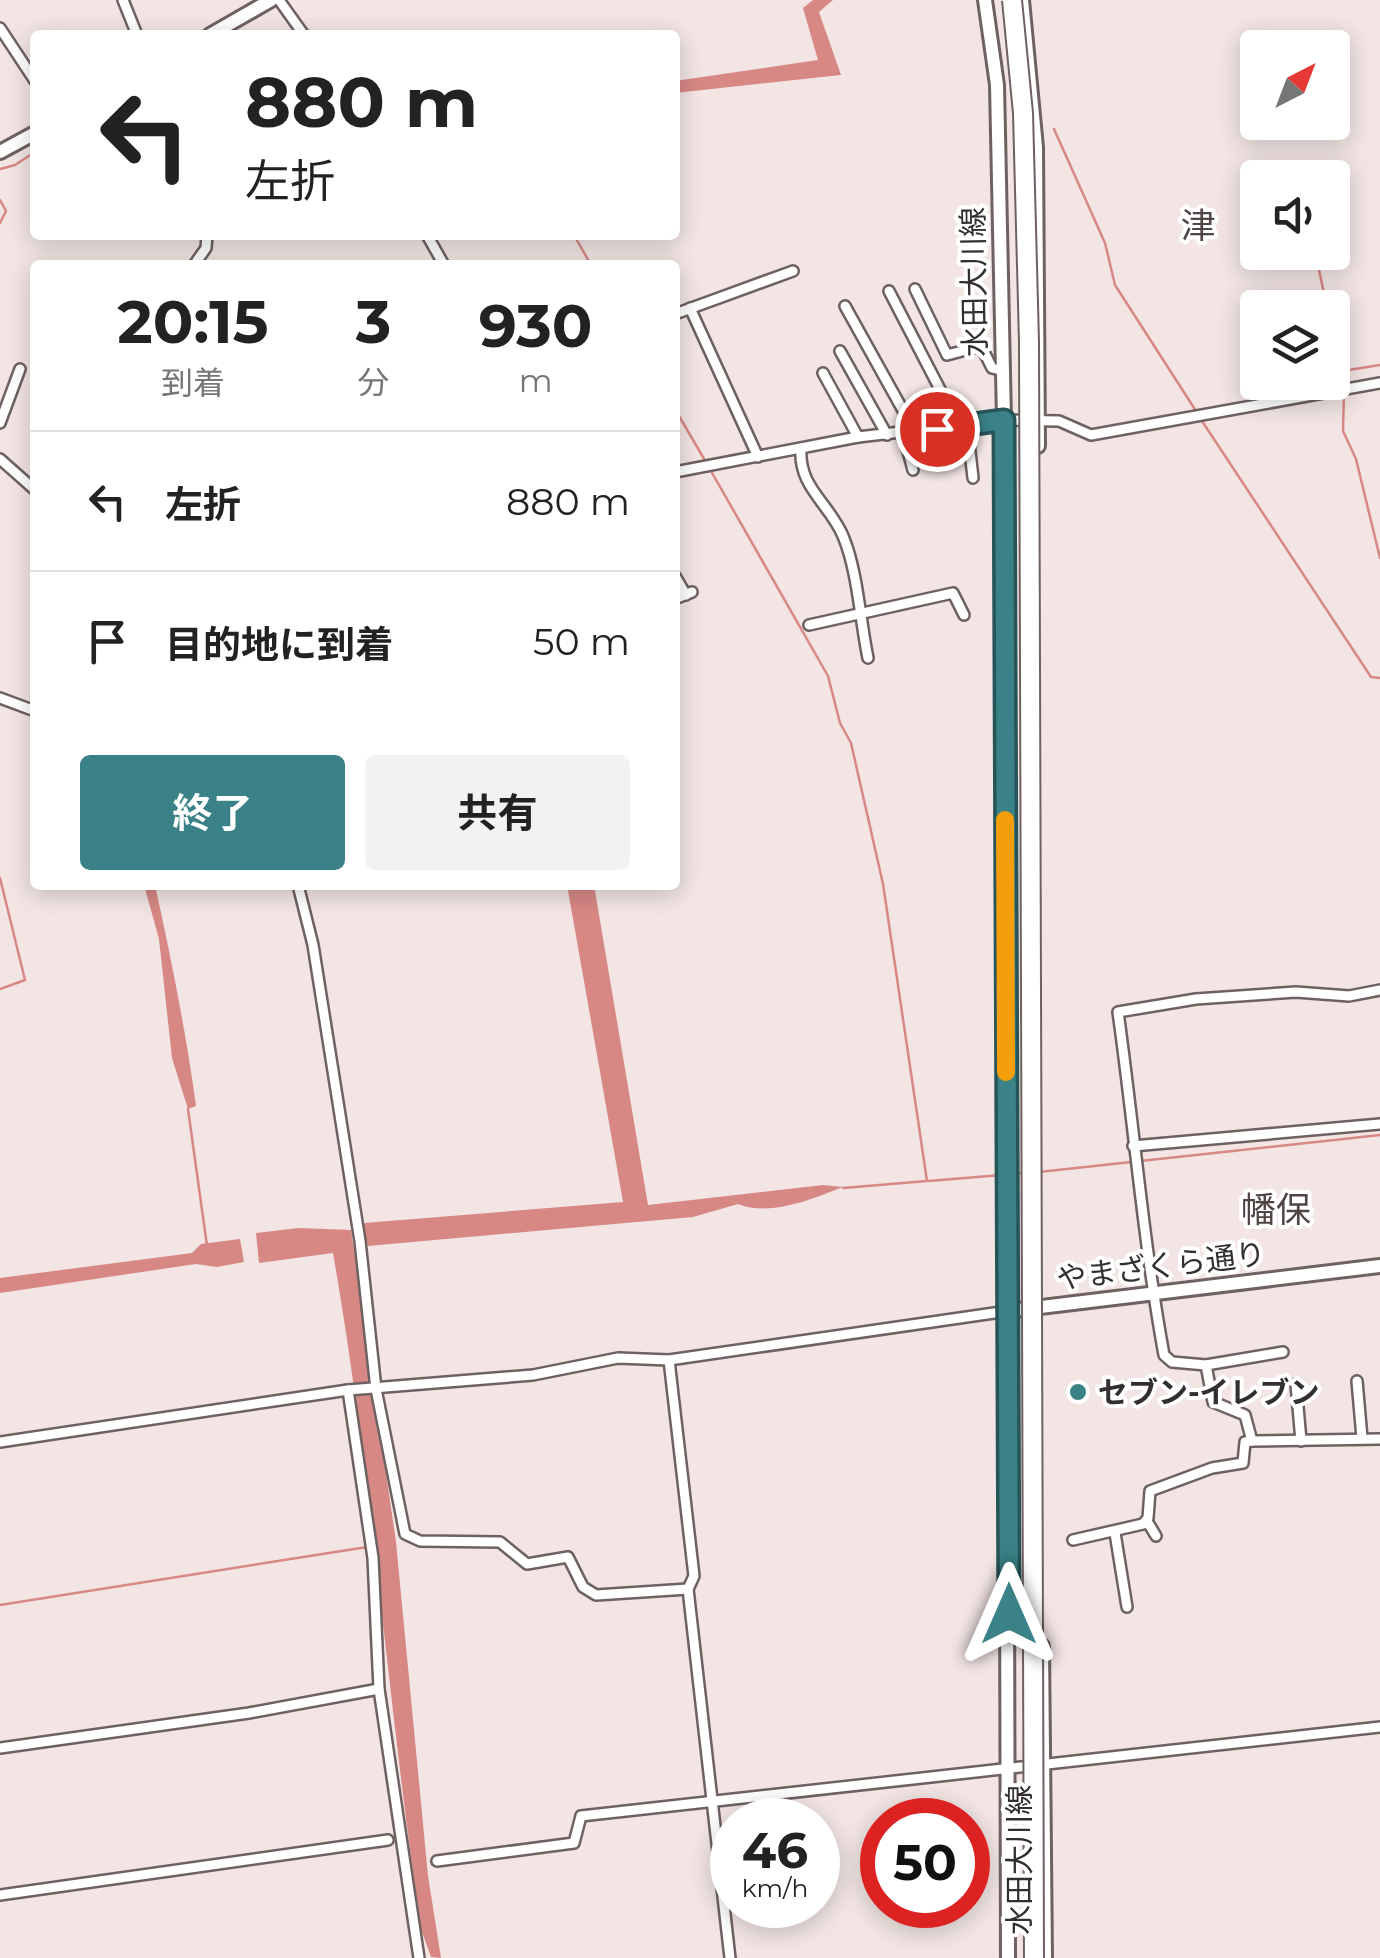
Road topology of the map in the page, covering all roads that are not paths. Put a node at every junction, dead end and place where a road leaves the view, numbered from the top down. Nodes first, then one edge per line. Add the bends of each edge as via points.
1 (124, 0) edge
2 (275, 0) edge
3 (985, 0) edge
4 (1009, 0) edge
5 (1022, 0) edge
6 (0, 28) edge
7 (135, 30) edge
8 (219, 30) edge
9 (300, 30) edge
10 (30, 74) edge
11 (30, 136) edge
12 (0, 152) edge
13 (794, 271) dead end
14 (915, 289) dead end
15 (889, 292) dead end
16 (845, 306) dead end
17 (690, 308) junction
18 (680, 312) edge
19 (840, 351) dead end
20 (20, 369) dead end
21 (1000, 370) junction
22 (823, 374) dead end
23 (1380, 383) edge
24 (1038, 418) junction
25 (1004, 420) junction
26 (0, 423) edge
27 (963, 426) junction
28 (915, 432) junction
29 (903, 433) junction
30 (887, 435) junction
31 (858, 437) junction
32 (801, 448) junction
33 (758, 457) junction
34 (0, 459) edge
35 (914, 470) dead end
36 (680, 471) edge
37 (973, 478) dead end
38 (30, 486) edge
39 (680, 586) edge
40 (685, 595) dead end
41 (859, 615) junction
42 (964, 615) dead end
43 (809, 625) dead end
44 (868, 658) dead end
45 (0, 698) edge
46 (30, 709) edge
47 (299, 890) edge
48 (1380, 990) edge
49 (1380, 1124) edge
50 (1134, 1146) junction
51 (1380, 1266) edge
52 (1153, 1293) junction
53 (1039, 1306) junction
54 (1008, 1311) junction
55 (1283, 1352) dead end
56 (669, 1360) junction
57 (1206, 1364) junction
58 (1357, 1380) dead end
59 (1296, 1384) dead end
60 (350, 1389) junction
61 (375, 1389) junction
62 (1362, 1438) junction
63 (1380, 1439) edge
64 (1252, 1441) junction
65 (1301, 1441) junction
66 (0, 1442) edge
67 (1147, 1520) junction
68 (1115, 1533) junction
69 (1156, 1536) dead end
70 (1073, 1540) dead end
71 (688, 1589) junction
72 (1126, 1606) dead end
73 (379, 1689) junction
74 (1380, 1727) edge
75 (0, 1748) edge
76 (1043, 1762) junction
77 (1010, 1765) junction
78 (713, 1798) edge
79 (722, 1798) edge
80 (710, 1799) edge
81 (388, 1840) dead end
82 (437, 1861) dead end
83 (0, 1896) edge
84 (727, 1928) edge
85 (420, 1958) edge
86 (730, 1958) edge
87 (1008, 1958) edge
88 (1032, 1958) edge
89 (1044, 1958) edge

1 - 7 street
2 - 8 main road
2 - 9 street
3 - 21 main road, 水田大川線 via 996,85
4 - 88 highway, bridge via 1023,262
5 - 24 main road, 水田大川線 via 1036,147
6 - 10 street
11 - 12 main road
13 - 17 street
14 - 21 street via 948,354 982,346 992,368
15 - 27 street
16 - 28 street
17 - 18 street
17 - 33 street
19 - 30 street
20 - 26 street
21 - 25 main road, 水田大川線
22 - 31 street
23 - 24 street via 1090,435
24 - 25 street
24 - 53 main road, 水田大川線, bridge
25 - 27 street
25 - 54 main road, 水田大川線
27 - 28 street
27 - 37 street
28 - 29 street
29 - 30 street
29 - 35 street
30 - 31 street
31 - 32 street
32 - 33 street
32 - 41 street via 810,489 842,536
33 - 36 street
34 - 38 street
39 - 40 street
41 - 42 street via 953,593
41 - 43 street
41 - 44 street
45 - 46 street
47 - 61 street via 360,1241
48 - 50 street via 1120,1009
49 - 50 street
50 - 52 street
51 - 52 main road, やまざくら通り
52 - 53 main road, やまざくら通り
52 - 57 street via 1166,1359
53 - 54 main road, やまざくら通り
53 - 76 main road, 水田大川線
54 - 56 street
54 - 77 main road, 水田大川線
55 - 57 street
56 - 61 street via 618,1358 533,1375
56 - 71 street via 694,1576
57 - 64 street via 1214,1402 1245,1415
58 - 62 street
59 - 65 street
60 - 61 street
60 - 66 street
60 - 73 street via 373,1558
61 - 71 street via 410,1538 500,1542 527,1564 568,1557 596,1595
62 - 63 street
62 - 65 street
64 - 65 street
64 - 67 street via 1245,1442 1243,1463 1150,1491
67 - 68 street
67 - 69 street
68 - 70 street
68 - 72 street
71 - 78 street
73 - 75 street
73 - 85 street
74 - 76 street
76 - 77 street, 水田大川線
76 - 89 main road, 水田大川線
77 - 79 street
77 - 87 main road, 水田大川線
80 - 82 street via 581,1816 574,1842
81 - 83 street
84 - 86 street

